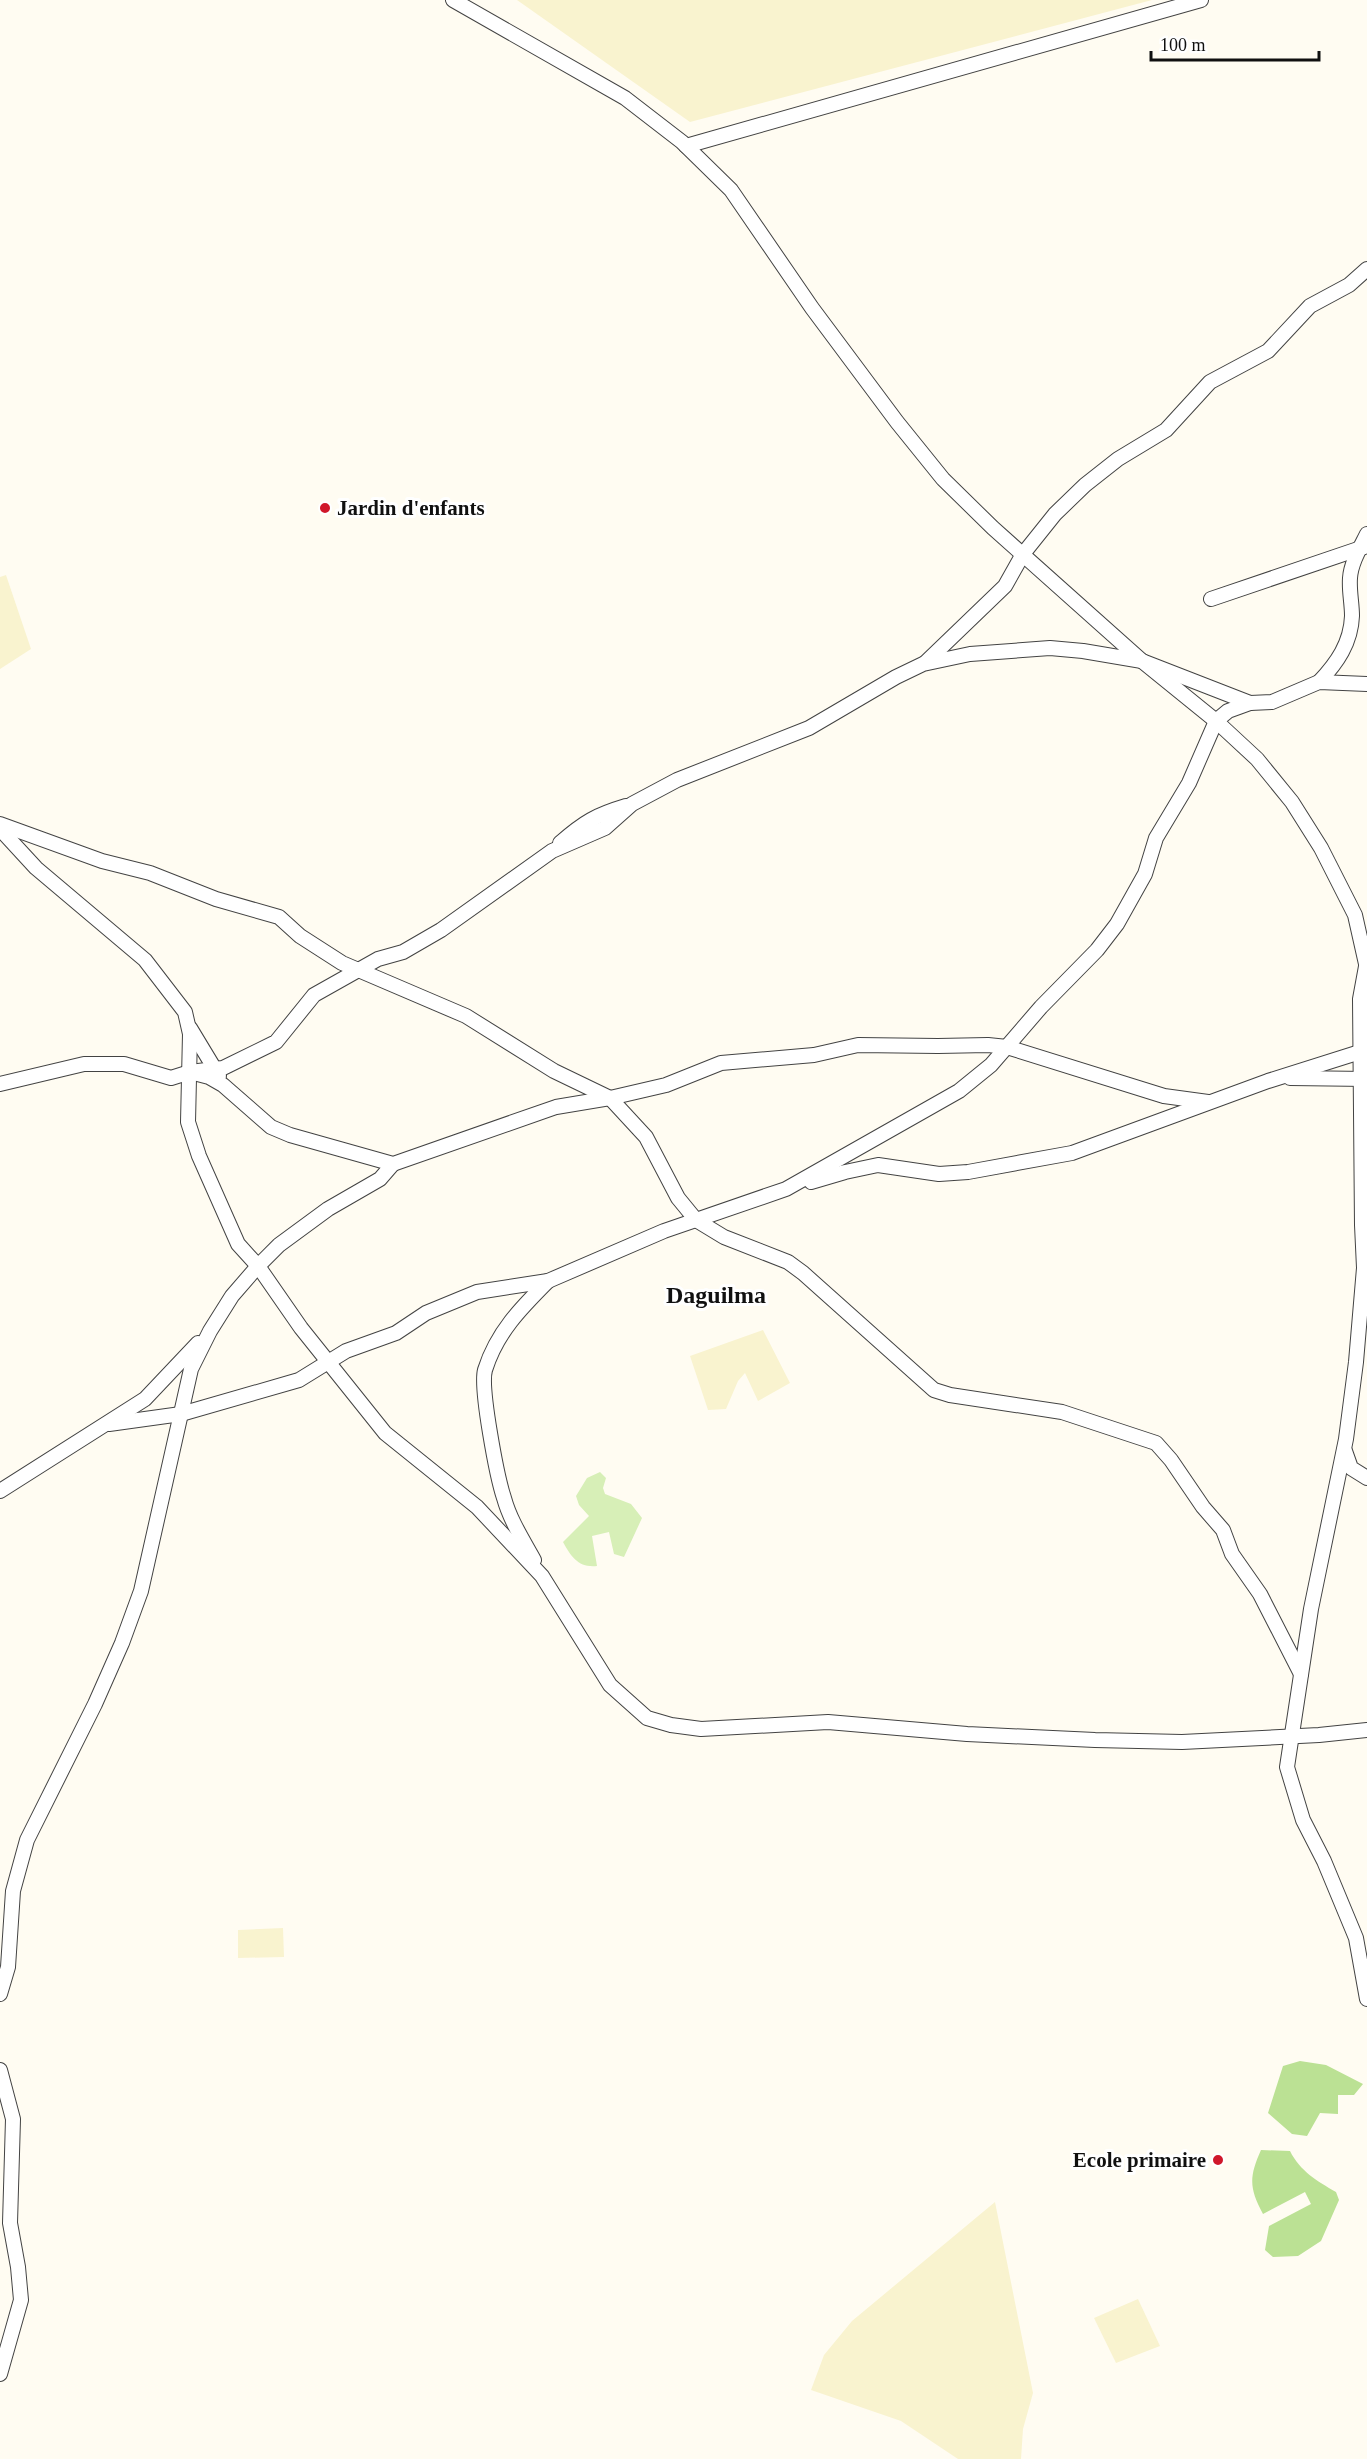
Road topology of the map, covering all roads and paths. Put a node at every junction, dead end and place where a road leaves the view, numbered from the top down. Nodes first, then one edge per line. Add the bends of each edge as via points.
1 (453, 0) edge
2 (1201, 0) edge
3 (686, 146) junction
4 (1367, 269) edge
5 (1367, 534) edge
6 (1363, 548) edge
7 (1023, 554) junction
8 (1211, 599) dead end
9 (1142, 661) junction
10 (923, 664) junction
11 (1319, 682) junction
12 (1367, 684) edge
13 (1250, 703) junction
14 (1216, 721) junction
15 (0, 826) edge
16 (1367, 962) edge
17 (358, 971) junction
18 (188, 1023) junction
19 (1007, 1047) junction
20 (1360, 1052) junction
21 (214, 1069) junction
22 (189, 1072) junction
23 (1279, 1077) junction
24 (1364, 1079) edge
25 (0, 1084) edge
26 (231, 1092) junction
27 (610, 1098) junction
28 (1208, 1102) junction
29 (1364, 1131) edge
30 (393, 1164) junction
31 (786, 1189) junction
32 (1364, 1201) edge
33 (696, 1220) junction
34 (258, 1266) junction
35 (548, 1281) junction
36 (210, 1331) junction
37 (329, 1361) junction
38 (181, 1414) junction
39 (109, 1424) junction
40 (1344, 1449) junction
41 (1367, 1478) edge
42 (0, 1491) edge
43 (542, 1576) junction
44 (1301, 1674) junction
45 (1367, 1730) edge
46 (1290, 1736) junction
47 (0, 1994) edge
48 (1367, 1999) edge
49 (0, 2070) edge
50 (0, 2374) edge

1 - 3 street via 625,98
2 - 3 street
3 - 7 street via 731,190 812,308 943,479
4 - 7 street via 1348,285 1310,306 1268,351 1210,382 1166,430 1085,485
5 - 6 street
6 - 8 street
6 - 11 street via 1350,577 1352,617 1348,638 1338,661
7 - 9 street
7 - 10 street via 1005,586
9 - 10 street via 1050,648 970,654
9 - 13 street
9 - 14 street
10 - 17 street via 809,728 677,780 632,804 605,828 552,851 441,930 404,952 378,959
11 - 12 street
11 - 13 street via 1272,702
13 - 14 street via 1228,711
14 - 16 street via 1257,759 1322,848 1355,915
14 - 19 street via 1189,783 1156,838 1145,874 1118,924
15 - 17 street via 279,917 300,936
15 - 18 street via 36,868 145,960 185,1012
16 - 20 street via 1360,999
17 - 21 street via 314,995 276,1042
17 - 27 street via 461,1013 554,1071
18 - 21 street
18 - 22 street
19 - 27 street via 858,1045 814,1055 721,1063 666,1085
19 - 28 street via 1164,1096
19 - 31 street via 959,1091
20 - 23 street
20 - 24 street
21 - 22 street
21 - 26 street
22 - 25 street via 171,1078 124,1064 84,1064
22 - 26 street via 209,1077
22 - 34 street via 188,1122 199,1156 238,1244
23 - 24 street
23 - 28 street
24 - 29 street
26 - 30 street via 271,1127
27 - 30 street via 556,1107
27 - 33 street via 646,1137 678,1198
28 - 31 street via 1072,1153 939,1174 878,1166
29 - 32 street
30 - 34 street via 380,1179 328,1209 279,1245
31 - 33 street
32 - 40 street via 1364,1268
33 - 35 street
33 - 44 street via 724,1237 788,1262 934,1390 1062,1412 1155,1443 1223,1530 1232,1554 1260,1594
34 - 36 street via 232,1296
34 - 37 street
35 - 37 street via 477,1292
35 - 43 street via 511,1318 484,1373 484,1394 504,1497
36 - 38 street via 191,1369
36 - 39 street via 145,1399
37 - 38 street via 299,1380
37 - 43 street via 385,1433 477,1508
38 - 39 street
38 - 47 street via 141,1591 95,1704 27,1840 13,1891 8,1967
39 - 42 street
40 - 41 street via 1351,1468
40 - 44 street
43 - 46 street via 610,1685 647,1718 671,1725 701,1729 828,1722 967,1734 1182,1742
44 - 46 street
45 - 46 street
46 - 48 street via 1287,1767 1303,1820 1356,1938
49 - 50 street via 13,2119 10,2223 21,2300

